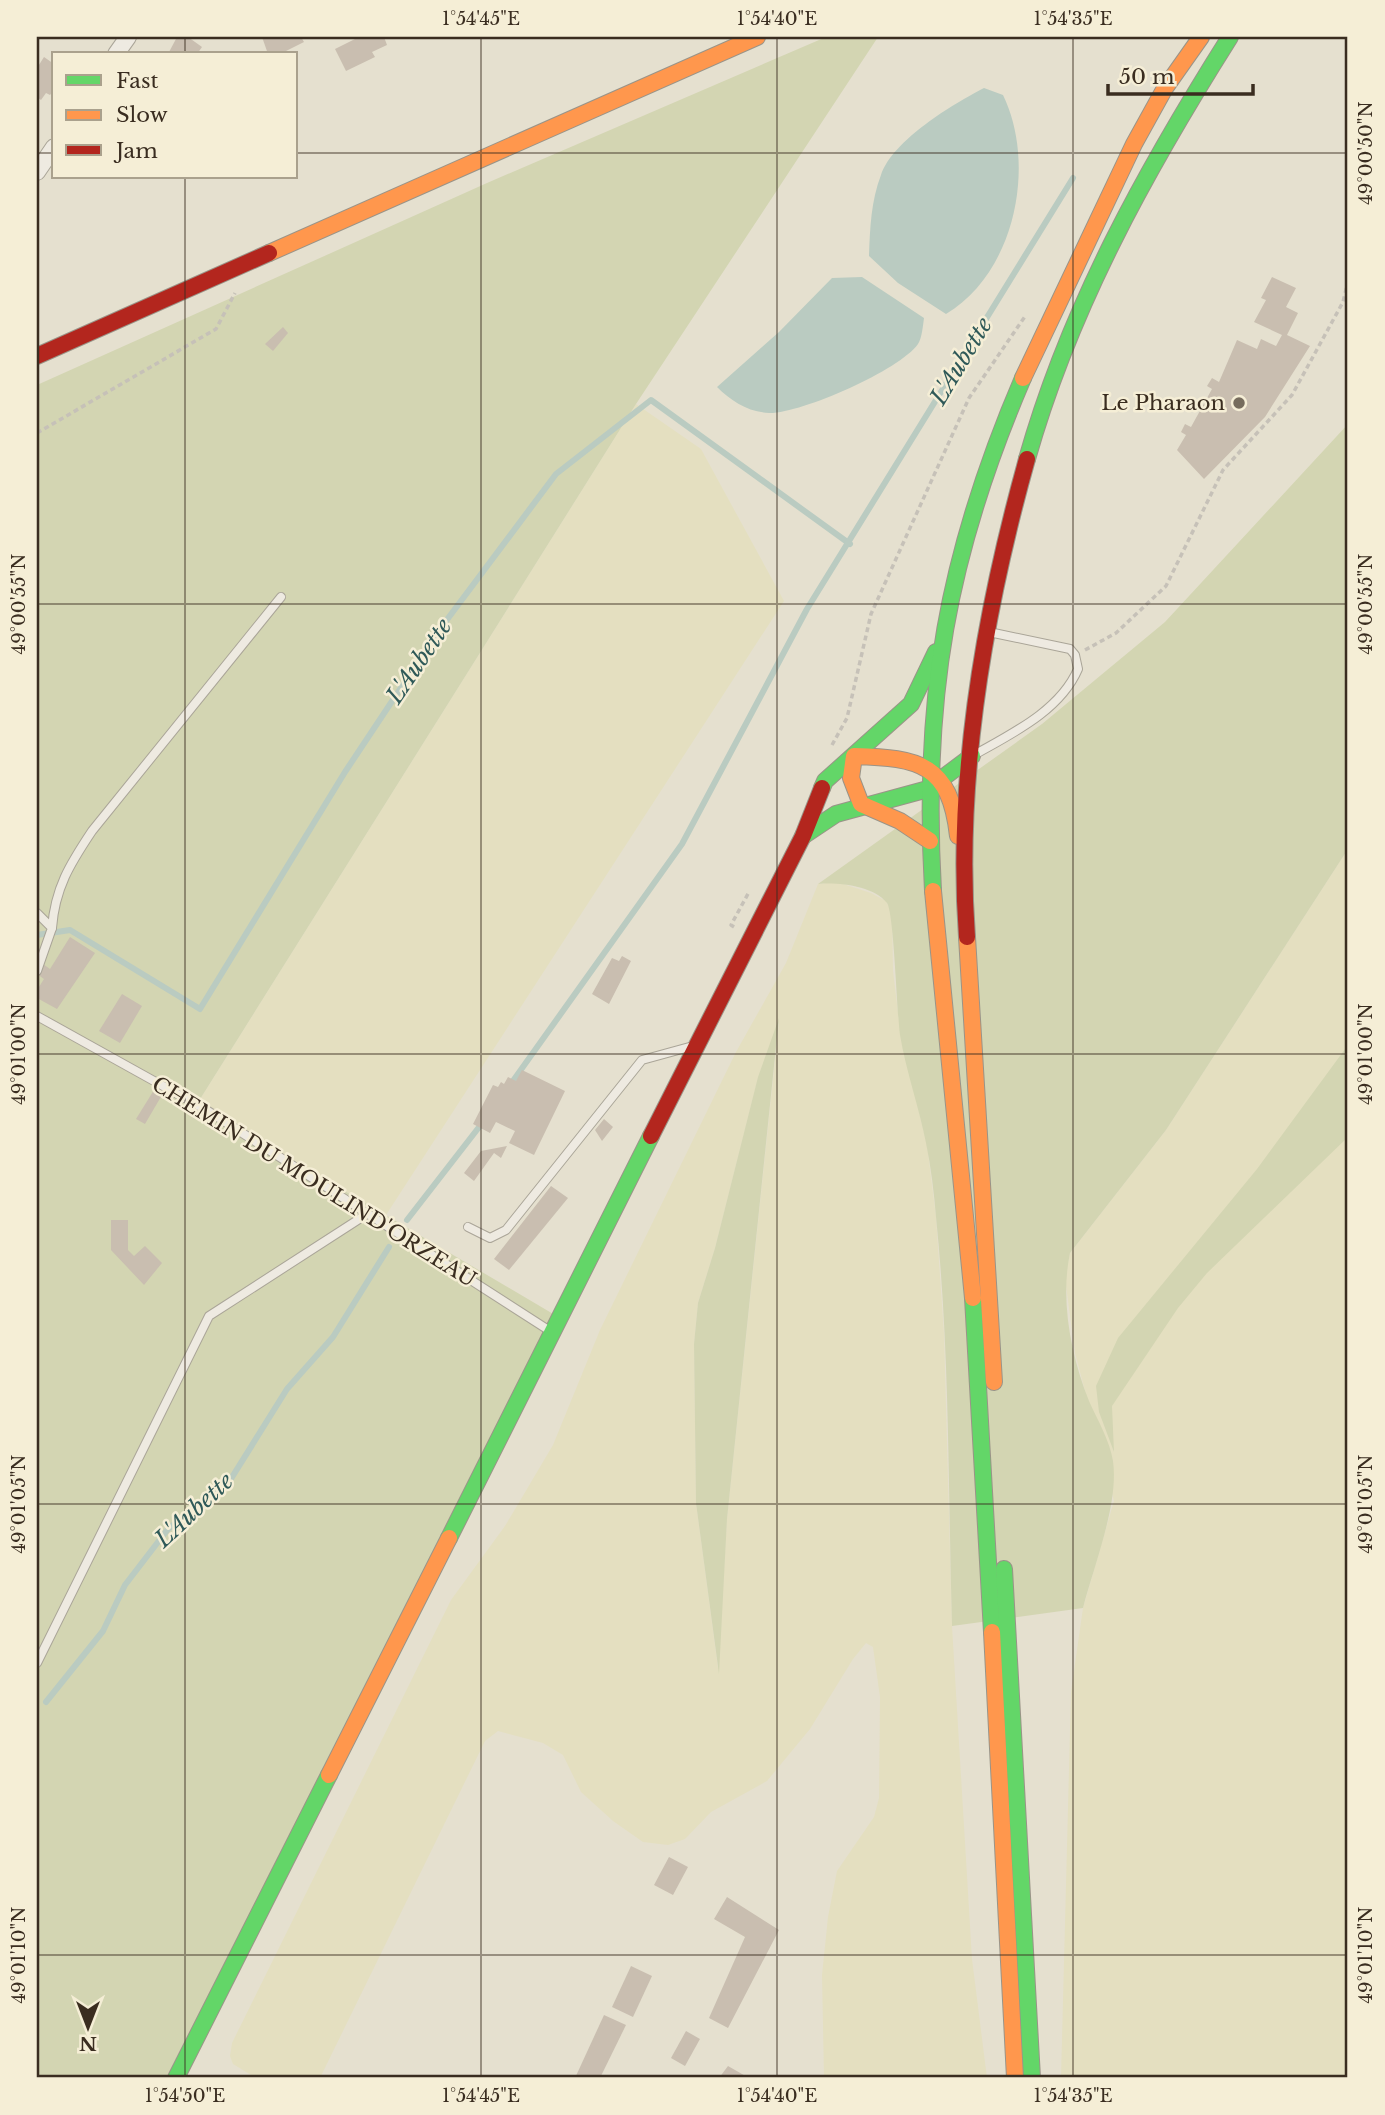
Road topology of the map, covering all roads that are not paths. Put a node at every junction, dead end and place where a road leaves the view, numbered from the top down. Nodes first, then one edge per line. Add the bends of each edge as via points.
1 (128, 37) edge
2 (757, 37) edge
3 (1201, 37) edge
4 (1230, 37) edge
5 (117, 52) edge
6 (52, 150) edge
7 (37, 172) edge
8 (37, 356) edge
9 (281, 597) dead end
10 (986, 631) junction
11 (941, 641) junction
12 (855, 755) junction
13 (972, 756) junction
14 (930, 768) junction
15 (937, 784) junction
16 (861, 804) junction
17 (803, 836) junction
18 (930, 841) junction
19 (964, 864) junction
20 (37, 913) edge
21 (52, 931) junction
22 (37, 971) edge
23 (37, 1016) edge
24 (699, 1044) junction
25 (367, 1214) junction
26 (468, 1227) dead end
27 (552, 1333) junction
28 (37, 1662) edge
29 (176, 2078) edge
30 (1015, 2078) edge
31 (1032, 2078) edge

1 - 5 street
2 - 8 main road
3 - 11 main road via 1138,141 1024,370 993,446 958,562
4 - 10 main road via 1150,164 1094,274 1056,363 1014,496
6 - 7 street
9 - 21 lane via 92,831 54,900
10 - 13 main road
10 - 13 lane via 1070,649 1078,669 1063,693 1024,726
11 - 12 main road via 915,699
11 - 14 main road
12 - 14 main road via 894,756
12 - 16 main road via 851,778
12 - 17 main road via 825,781
13 - 15 main road
13 - 19 main road
14 - 15 main road
15 - 16 main road via 898,799
15 - 18 main road
15 - 19 main road via 953,797 958,855
16 - 17 main road via 829,815
16 - 18 main road
17 - 24 main road
18 - 30 main road via 969,1247
19 - 31 main road
20 - 21 lane
21 - 22 lane
23 - 25 lane, CHEMIN DU MOULIND'ORZEAU via 208,1111
24 - 26 lane via 642,1060 506,1230 489,1238
24 - 27 main road
25 - 27 lane, CHEMIN DU MOULIND'ORZEAU
25 - 28 lane via 209,1316
27 - 29 main road

